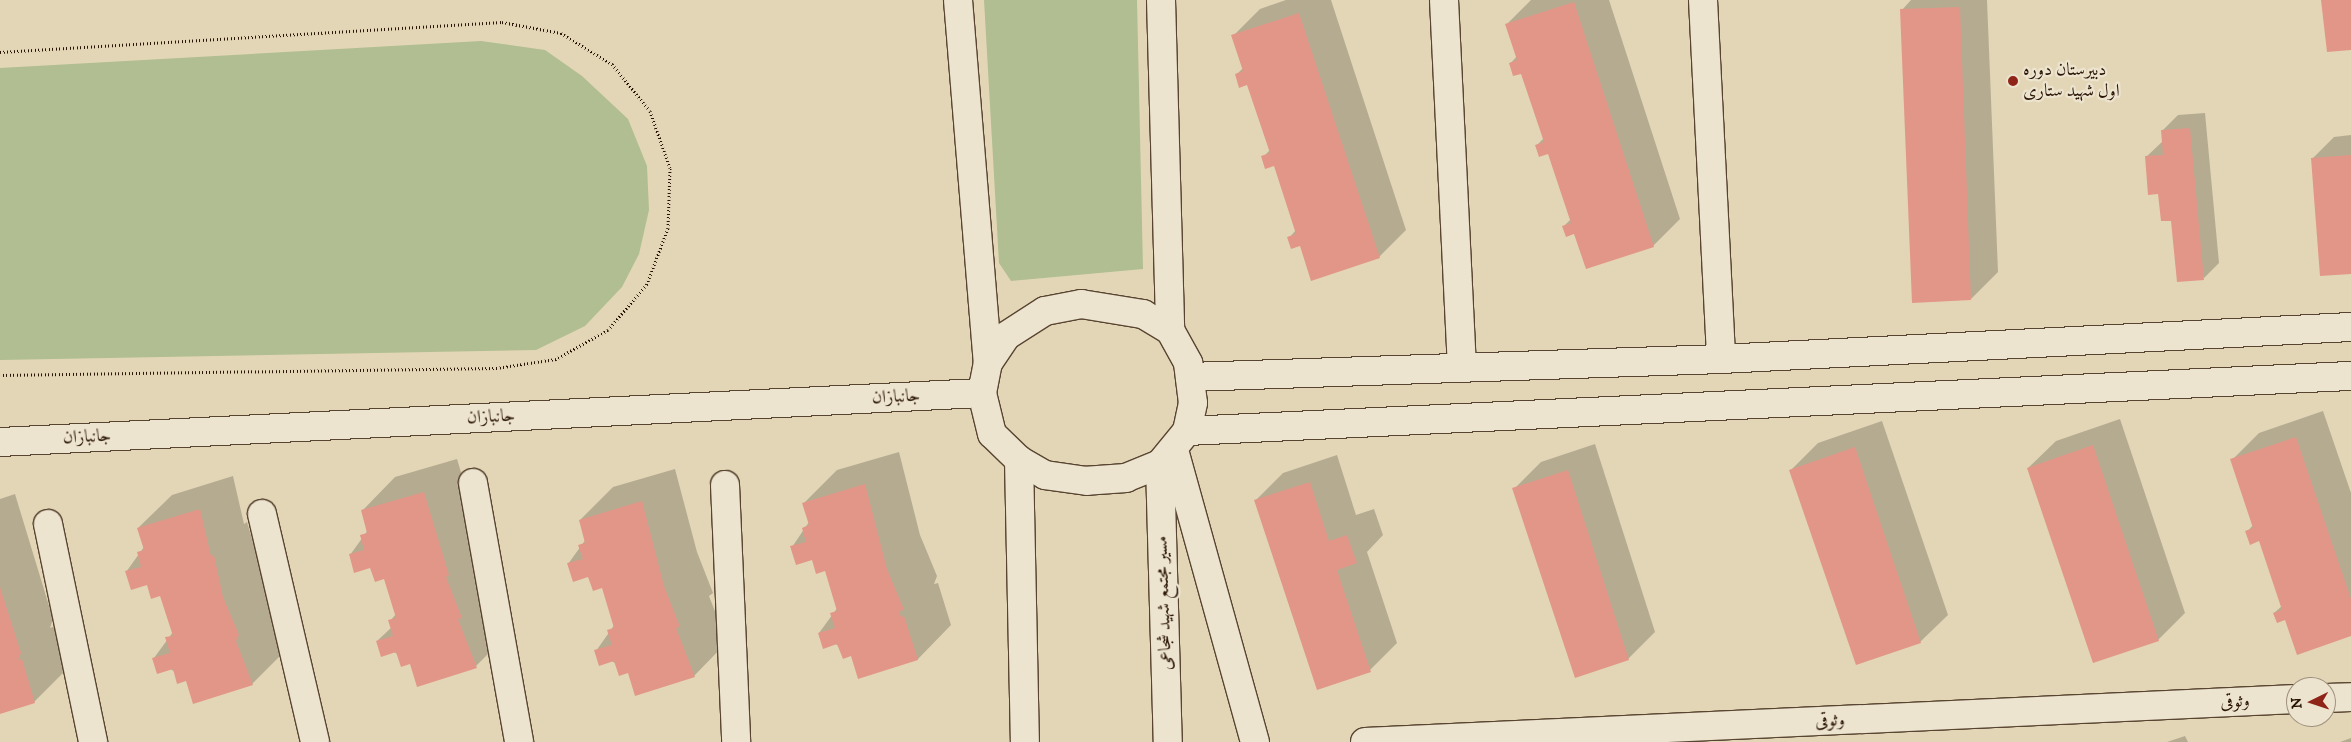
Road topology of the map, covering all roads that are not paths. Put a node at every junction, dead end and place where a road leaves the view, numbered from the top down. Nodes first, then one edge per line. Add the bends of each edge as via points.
1 (958, 0) edge
2 (1161, 0) edge
3 (1444, 0) edge
4 (1703, 0) edge
5 (2351, 327) edge
6 (1170, 330) junction
7 (1721, 359) junction
8 (988, 363) junction
9 (1462, 368) junction
10 (2351, 376) edge
11 (1190, 377) junction
12 (982, 393) junction
13 (0, 442) edge
14 (1174, 448) junction
15 (1018, 460) junction
16 (473, 483) dead end
17 (725, 485) dead end
18 (262, 514) dead end
19 (48, 524) dead end
20 (2351, 697) edge
21 (2336, 698) edge
22 (2286, 699) edge
23 (93, 742) edge
24 (315, 742) edge
25 (519, 742) edge
26 (736, 742) edge
27 (1025, 742) edge
28 (1168, 742) edge
29 (1255, 742) edge
30 (1365, 742) edge

1 - 8 street
2 - 6 street
3 - 9 street
4 - 7 street
5 - 7 street
6 - 8 street via 1142,314 1081,304 1045,311 1006,336
6 - 11 street via 1188,363
7 - 9 street
8 - 12 street
9 - 11 street
10 - 14 street
11 - 14 street via 1193,403
12 - 13 street, جانبازان
12 - 15 street via 992,434
14 - 15 street via 1126,478 1086,481 1045,475
14 - 28 street, مسیر مجتمع شهید شجاعی
14 - 29 street
15 - 27 street
16 - 25 street
17 - 26 street
18 - 24 street
19 - 23 street
20 - 21 street
22 - 30 street, وثوقی

